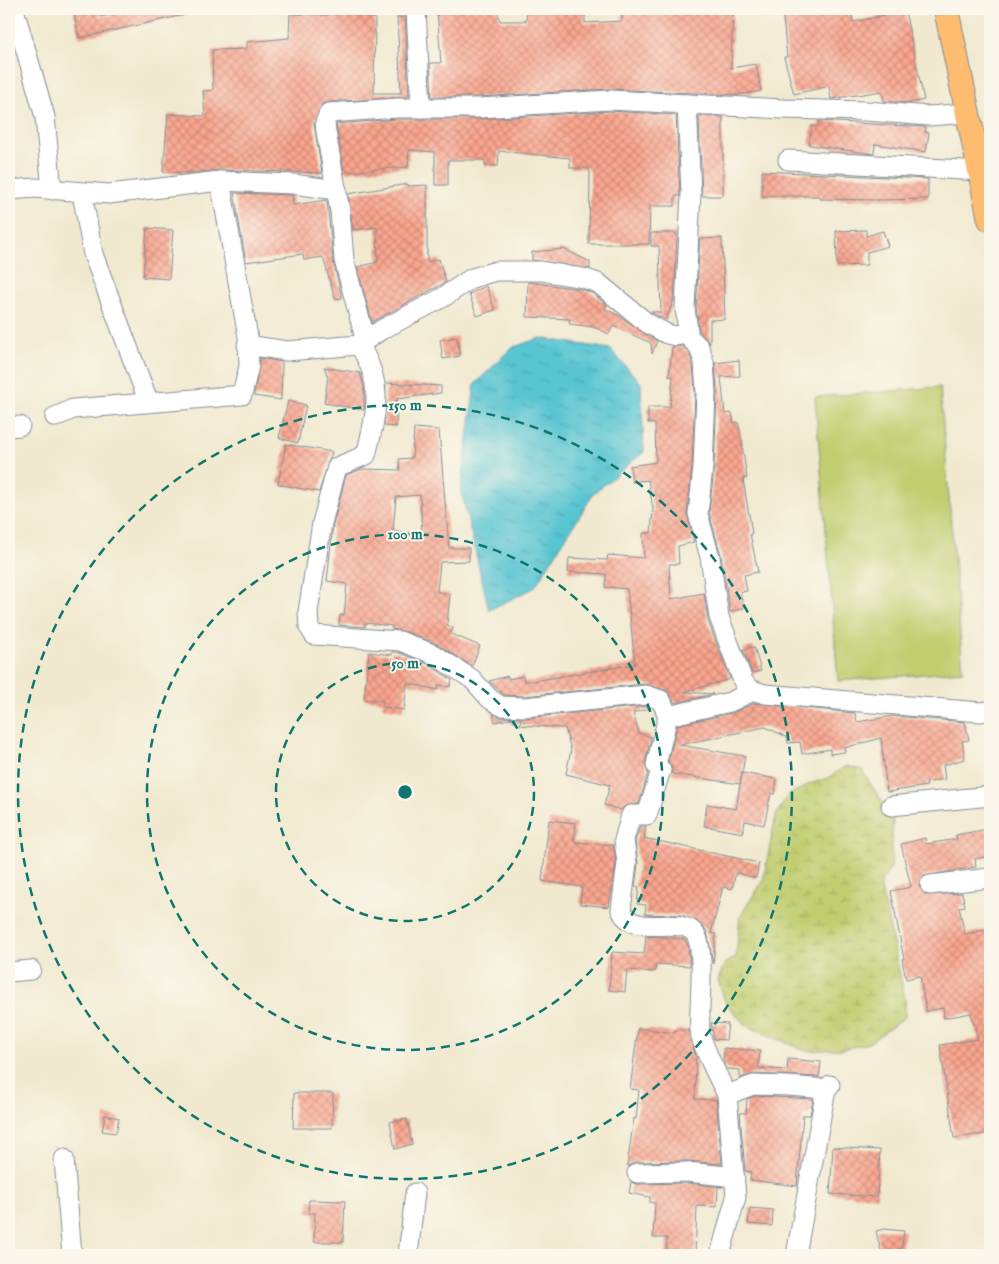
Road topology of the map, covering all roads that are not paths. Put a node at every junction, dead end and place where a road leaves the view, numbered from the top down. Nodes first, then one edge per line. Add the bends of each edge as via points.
1 (14, 9) edge
2 (416, 9) edge
3 (946, 9) edge
4 (687, 104) junction
5 (421, 108) junction
6 (968, 114) junction
7 (788, 160) dead end
8 (980, 171) junction
9 (220, 181) junction
10 (9, 190) edge
11 (52, 190) junction
12 (337, 190) junction
13 (82, 193) junction
14 (990, 219) edge
15 (686, 334) junction
16 (247, 345) junction
17 (359, 345) junction
18 (146, 395) dead end
19 (55, 417) dead end
20 (753, 691) junction
21 (990, 710) edge
22 (668, 716) junction
23 (990, 796) edge
24 (891, 806) dead end
25 (990, 878) edge
26 (930, 885) dead end
27 (31, 970) dead end
28 (9, 972) edge
29 (727, 1095) junction
30 (64, 1159) dead end
31 (637, 1173) dead end
32 (735, 1177) junction
33 (415, 1193) dead end
34 (72, 1255) edge
35 (408, 1255) edge
36 (720, 1255) edge
37 (796, 1255) edge

1 - 11 street via 45,116
2 - 5 street
3 - 6 main road
4 - 5 street via 610,100
4 - 6 street via 929,116
4 - 15 street via 691,194
5 - 12 street via 329,113 326,132
6 - 8 main road
7 - 8 street
8 - 14 main road
9 - 12 street via 293,184
9 - 13 street via 109,194
9 - 16 street
10 - 11 street
11 - 13 street
12 - 17 street via 344,260 365,338
13 - 18 street via 93,254
15 - 17 street via 667,334 647,323 598,284 583,278 541,272 496,271 472,278
15 - 20 street via 699,347 704,362 706,393 698,514 710,556 719,617 743,681
16 - 17 street via 288,352
16 - 19 street via 249,366 242,395 73,409
17 - 22 street via 371,363 376,382 375,423 366,455 337,467 322,523 308,612 309,627 314,635 400,641 433,654 472,679 501,706 524,707 646,695 661,700
20 - 21 street via 980,712
20 - 22 street via 730,702
22 - 29 street via 656,765 661,770 647,815 630,815 624,840 627,863 620,910 631,922 687,927 695,934 700,952 700,1034
23 - 24 street
25 - 26 street
27 - 28 street
29 - 32 street
29 - 37 street via 753,1085 828,1087
30 - 34 street
31 - 32 street via 687,1172
32 - 36 street via 736,1197
33 - 35 street

